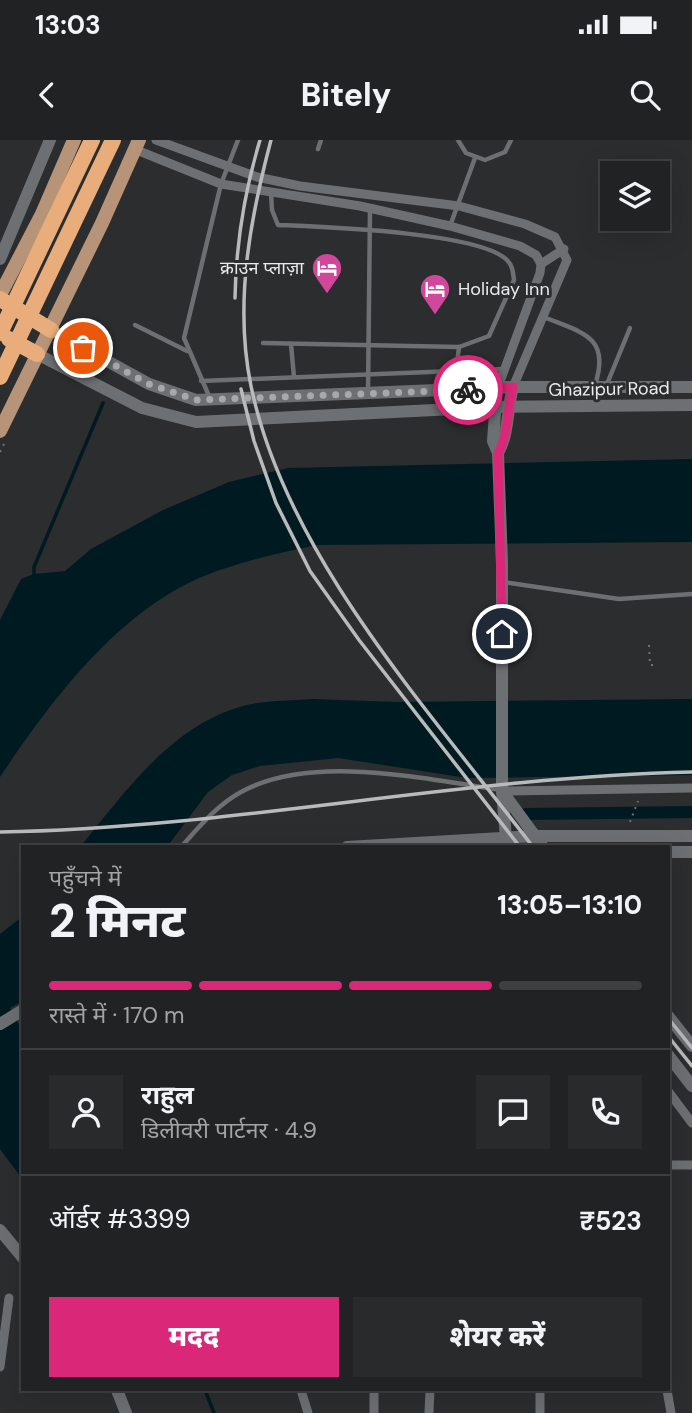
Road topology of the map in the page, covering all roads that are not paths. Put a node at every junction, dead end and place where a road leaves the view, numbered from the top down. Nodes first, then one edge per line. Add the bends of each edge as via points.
1 (50, 140) edge
2 (74, 140) edge
3 (92, 140) edge
4 (113, 140) edge
5 (156, 140) edge
6 (238, 140) edge
7 (321, 140) edge
8 (458, 140) edge
9 (511, 140) edge
10 (136, 145) edge
11 (318, 149) dead end
12 (475, 158) junction
13 (228, 168) junction
14 (221, 184) junction
15 (271, 194) junction
16 (459, 206) junction
17 (370, 208) junction
18 (450, 226) junction
19 (369, 230) junction
20 (564, 249) junction
21 (0, 256) edge
22 (541, 264) junction
23 (0, 297) edge
24 (543, 316) junction
25 (135, 325) dead end
26 (630, 328) dead end
27 (51, 330) junction
28 (0, 334) edge
29 (263, 343) dead end
30 (291, 344) junction
31 (367, 347) junction
32 (459, 347) junction
33 (188, 351) junction
34 (37, 354) junction
35 (504, 369) junction
36 (456, 371) junction
37 (368, 375) junction
38 (0, 377) edge
39 (294, 377) junction
40 (201, 381) junction
41 (498, 387) junction
42 (513, 387) junction
43 (692, 387) edge
44 (600, 388) junction
45 (453, 391) junction
46 (368, 394) junction
47 (210, 400) junction
48 (692, 405) edge
49 (500, 412) junction
50 (0, 431) edge
51 (502, 582) junction
52 (692, 594) edge
53 (502, 786) junction
54 (692, 788) edge
55 (692, 836) edge
56 (509, 842) edge
57 (539, 842) edge
58 (621, 842) edge
59 (183, 845) edge
60 (412, 845) edge
61 (670, 852) edge
62 (692, 852) edge
63 (21, 1011) edge
64 (670, 1018) edge
65 (0, 1024) edge
66 (692, 1046) edge
67 (670, 1058) edge
68 (692, 1086) edge
69 (670, 1094) edge
70 (692, 1123) edge
71 (670, 1165) edge
72 (692, 1165) edge
73 (0, 1230) edge
74 (21, 1256) edge
75 (9, 1298) dead end
76 (0, 1365) edge
77 (117, 1391) edge
78 (301, 1391) edge
79 (374, 1391) edge
80 (430, 1391) edge
81 (540, 1391) edge
82 (667, 1391) edge
83 (126, 1413) edge
84 (307, 1413) edge
85 (374, 1413) edge
86 (429, 1413) edge
87 (540, 1413) edge
88 (671, 1413) edge

1 - 21 main road
2 - 23 main road
3 - 28 highway
4 - 38 highway
5 - 13 street
6 - 13 lane
7 - 11 lane
8 - 12 lane
9 - 12 lane via 496,158
10 - 14 street
10 - 27 main road
12 - 16 lane
13 - 14 lane
13 - 16 street via 300,186
14 - 15 street
14 - 33 lane via 184,338
15 - 17 street
15 - 19 lane via 278,225
16 - 18 lane
16 - 20 street via 550,233
17 - 18 street
17 - 19 lane
18 - 22 street via 520,246 536,255
19 - 31 lane
19 - 32 lane via 433,236 493,251 508,260 514,280 489,336
20 - 22 street
20 - 24 street via 567,260
22 - 35 street
23 - 27 highway
24 - 42 street
24 - 44 lane via 590,335 598,350
25 - 33 lane
26 - 44 lane
27 - 34 main road
27 - 47 main road, Ghazipur Road via 149,384 196,400
28 - 34 highway
29 - 30 lane
30 - 31 lane
30 - 39 lane
31 - 32 lane
31 - 37 lane
32 - 36 lane
33 - 40 lane
34 - 49 main road, Ghazipur Road via 142,408 196,422
34 - 50 main road
35 - 36 lane
35 - 41 street
36 - 37 lane
36 - 45 lane
37 - 39 lane
37 - 46 lane
39 - 40 lane
40 - 47 lane
41 - 42 main road, Ghazipur Road
41 - 45 main road, Ghazipur Road
41 - 49 main road
42 - 44 main road, Ghazipur Road
42 - 49 main road
43 - 44 main road, Ghazipur Road
45 - 46 main road, Ghazipur Road
46 - 47 main road, Ghazipur Road
48 - 49 main road, Ghazipur Road
49 - 51 main road via 505,441 498,453
51 - 52 lane via 619,599
51 - 53 main road
53 - 54 street
53 - 56 main road
53 - 57 main road
53 - 59 lane via 314,772 240,792
55 - 58 main road
56 - 57 main road
56 - 60 main road
57 - 58 main road
61 - 62 main road
63 - 65 main road
64 - 66 main road
67 - 68 main road
69 - 70 street
71 - 72 street
73 - 74 main road
75 - 76 street
77 - 83 main road
78 - 84 street
79 - 85 street
80 - 86 street
81 - 87 street
82 - 88 street

